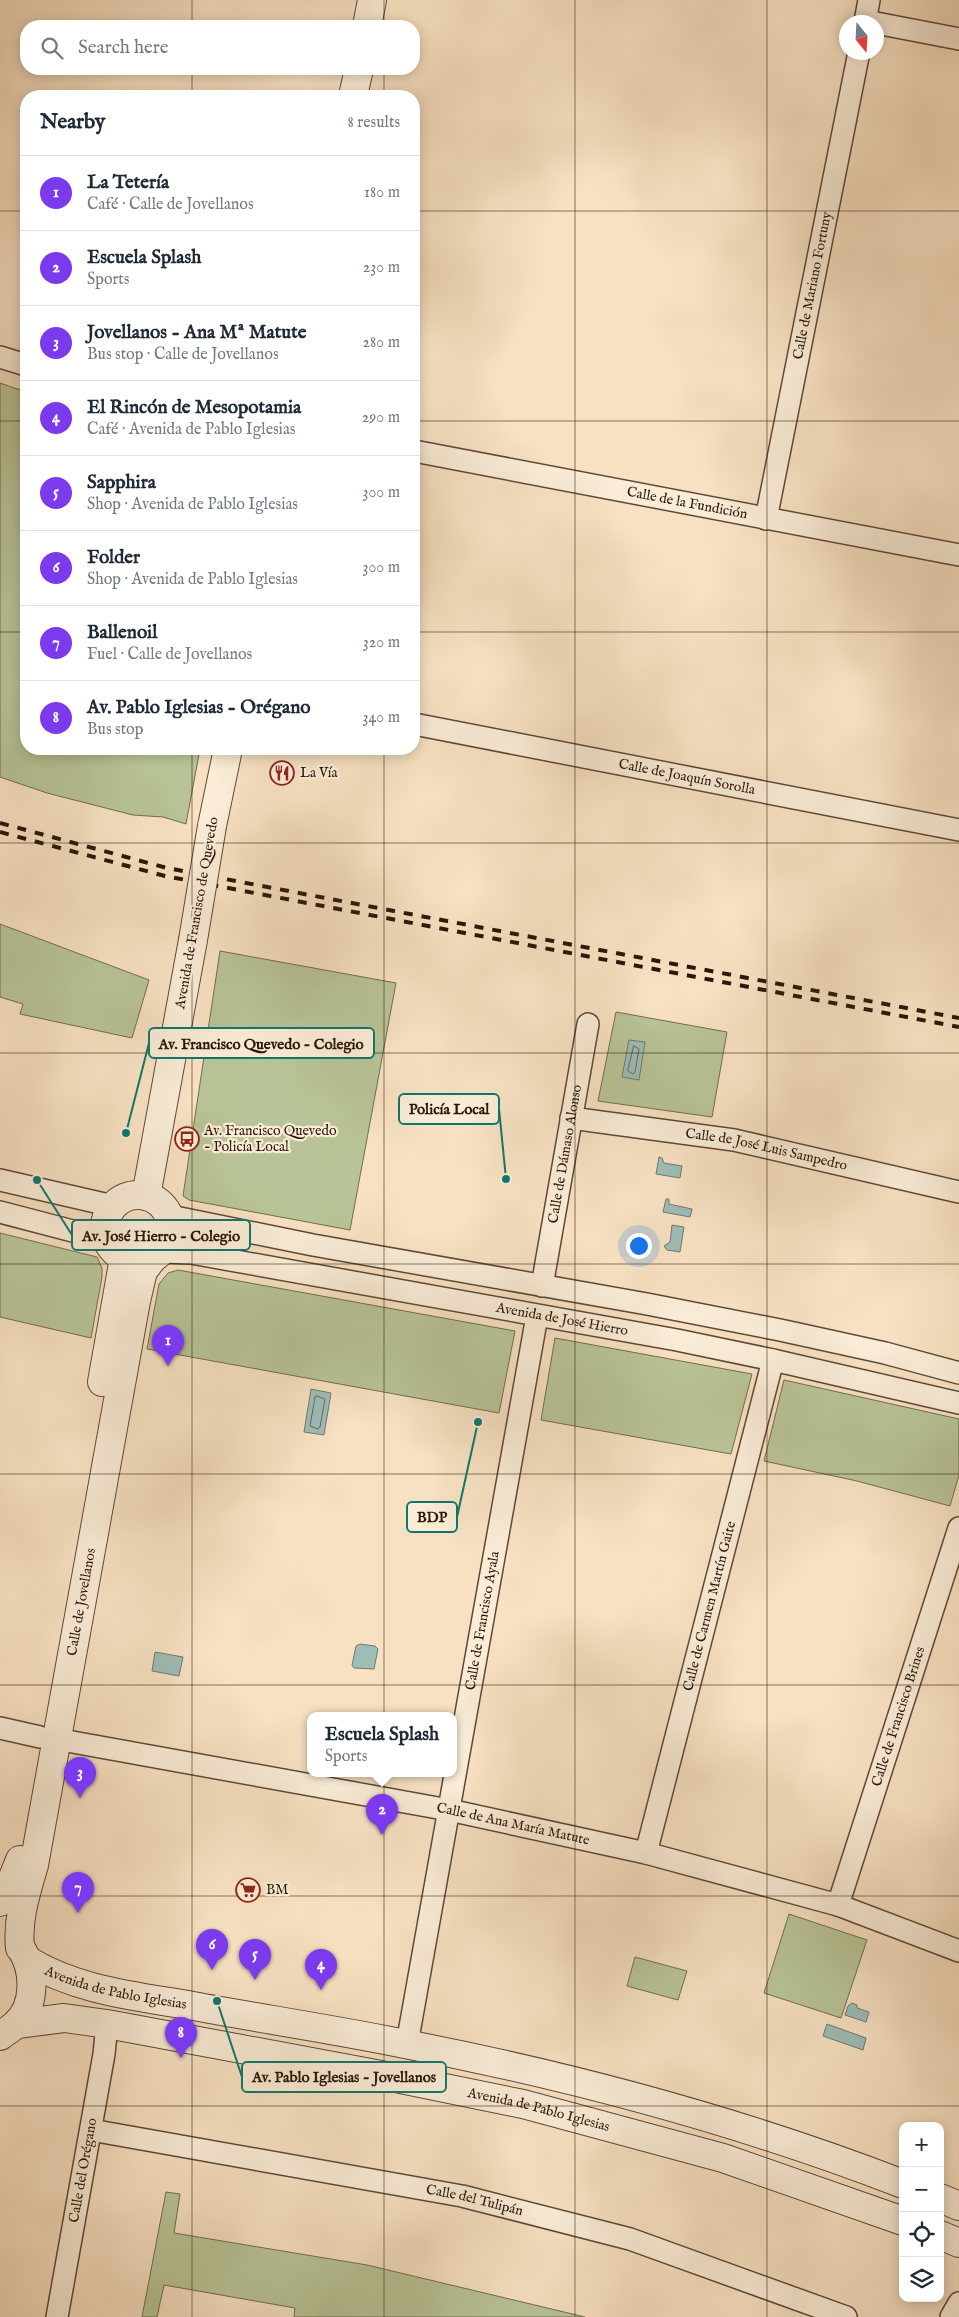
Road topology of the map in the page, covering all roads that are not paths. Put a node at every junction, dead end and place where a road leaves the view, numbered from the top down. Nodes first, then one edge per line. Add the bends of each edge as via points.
1 (372, 0) edge
2 (869, 0) edge
3 (870, 15) edge
4 (368, 20) edge
5 (884, 25) edge
6 (959, 39) edge
7 (857, 60) edge
8 (358, 75) edge
9 (354, 90) edge
10 (0, 357) edge
11 (20, 363) edge
12 (420, 452) edge
13 (766, 519) junction
14 (959, 555) edge
15 (420, 725) edge
16 (227, 755) edge
17 (959, 830) edge
18 (588, 1024) dead end
19 (571, 1118) junction
20 (0, 1180) edge
21 (959, 1192) edge
22 (146, 1196) junction
23 (113, 1206) junction
24 (0, 1212) edge
25 (170, 1216) junction
26 (115, 1249) junction
27 (158, 1255) junction
28 (542, 1286) junction
29 (537, 1316) junction
30 (773, 1360) junction
31 (959, 1373) edge
32 (959, 1403) edge
33 (959, 1528) edge
34 (0, 1728) edge
35 (48, 1738) junction
36 (457, 1765) edge
37 (455, 1777) edge
38 (449, 1810) junction
39 (646, 1853) junction
40 (0, 1902) edge
41 (838, 1905) junction
42 (16, 1946) edge
43 (959, 1951) edge
44 (107, 2024) junction
45 (9, 2030) edge
46 (407, 2044) junction
47 (91, 2130) junction
48 (899, 2183) edge
49 (944, 2200) edge
50 (959, 2206) edge
51 (899, 2220) edge
52 (944, 2237) edge
53 (959, 2243) edge
54 (959, 2303) edge
55 (57, 2317) edge
56 (846, 2317) edge
57 (952, 2317) edge

1 - 4 street
2 - 3 street
5 - 6 street
7 - 13 street, Calle de Mariano Fortuny
8 - 9 street
10 - 11 street
12 - 13 street, Calle de la Fundición
13 - 14 street, Calle de la Fundición
15 - 17 street, Calle de Joaquín Sorolla
16 - 22 street, Avenida de Francisco de Quevedo, bridge
18 - 19 street, Calle de Dámaso Alonso
19 - 21 street, Calle de José Luis Sampedro via 734,1140
19 - 28 street, Calle de Dámaso Alonso
20 - 23 street
22 - 23 street via 131,1196
22 - 25 street via 157,1200
23 - 26 street via 106,1222
24 - 26 street
25 - 27 street via 171,1236
25 - 28 street
26 - 27 street via 143,1261
26 - 35 street, Calle de Jovellanos
27 - 29 street, Avenida de José Hierro via 191,1253
27 - 35 street, Calle de Jovellanos via 141,1276
28 - 31 street via 780,1330
29 - 30 street, Avenida de José Hierro
29 - 36 street, Calle de Francisco Ayala
30 - 32 street, Avenida de José Hierro
30 - 39 street, Calle de Carmen Martín Gaite
33 - 41 street, Calle de Francisco Brines
34 - 35 street, Calle de Ana María Matute
35 - 38 street, Calle de Ana María Matute
35 - 40 street, Calle de Jovellanos via 20,1862
35 - 42 street, Calle de Jovellanos via 34,1865
37 - 38 street, Calle de Francisco Ayala
38 - 39 street, Calle de Ana María Matute
38 - 46 street, Calle de Francisco Ayala
39 - 41 street, Calle de Ana María Matute
41 - 43 street, Calle de Ana María Matute
42 - 45 street, Calle de Jovellanos via 31,1975 32,1989 26,2008
42 - 46 street, Avenida de Pablo Iglesias via 71,1982 132,1996
44 - 45 street, Avenida de Pablo Iglesias via 64,2018
44 - 47 street, Calle del Orégano
44 - 51 street, Avenida de Pablo Iglesias via 381,2074 523,2104 723,2158
46 - 48 street, Avenida de Pablo Iglesias via 529,2070 653,2102 732,2125
47 - 55 street, Calle del Orégano
47 - 56 street, Calle del Tulipán via 462,2196 630,2239
49 - 50 street
52 - 53 street
54 - 57 street

